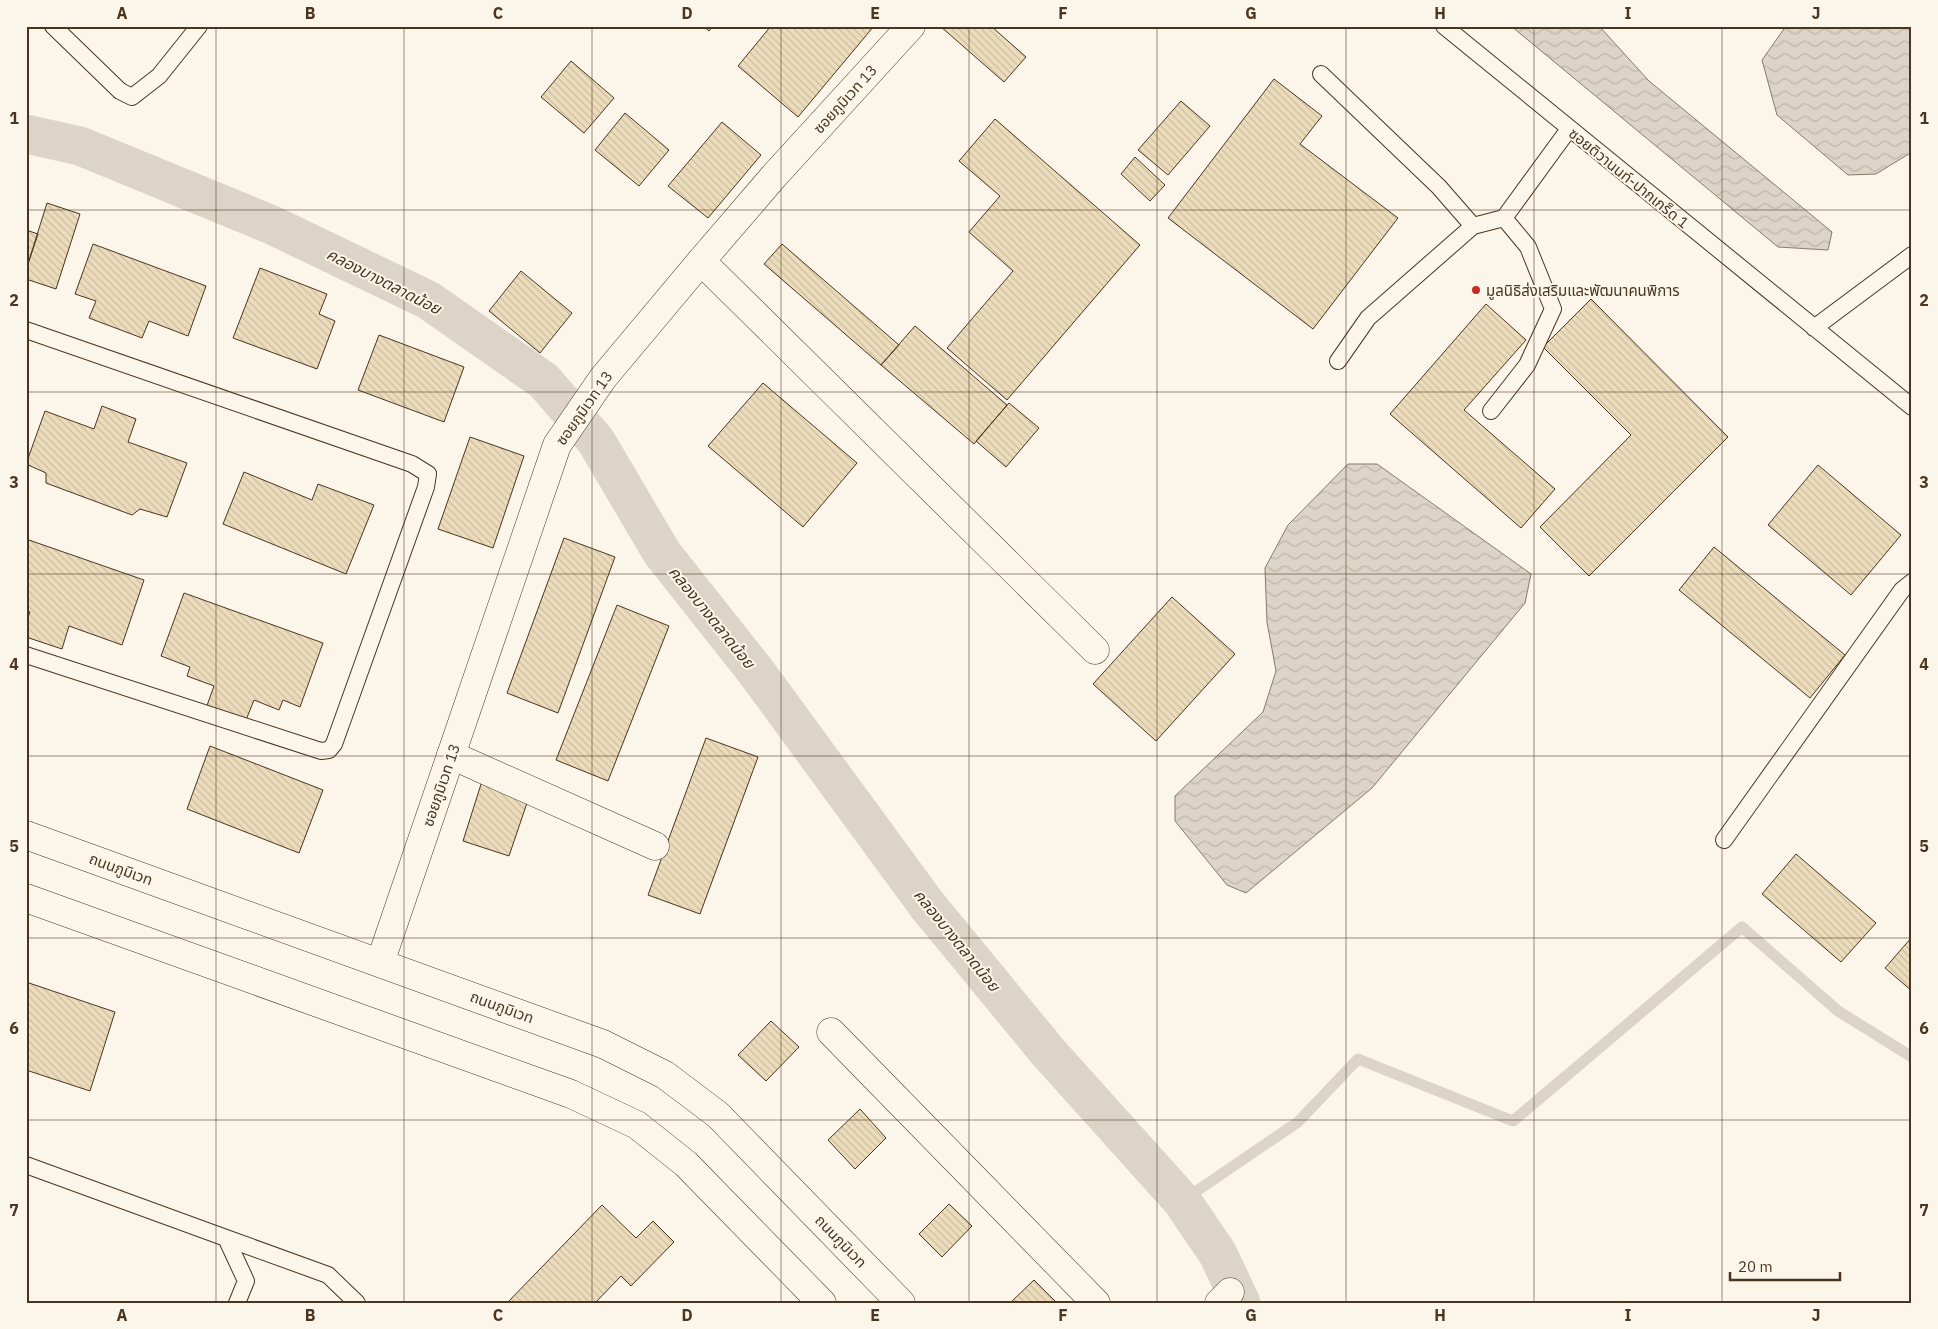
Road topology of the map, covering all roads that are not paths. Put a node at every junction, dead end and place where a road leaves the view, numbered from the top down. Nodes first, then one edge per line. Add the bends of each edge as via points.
1 (53, 26) edge
2 (199, 26) edge
3 (911, 26) edge
4 (1444, 26) edge
5 (1321, 74) dead end
6 (1569, 129) junction
7 (1504, 218) junction
8 (1473, 226) junction
9 (1912, 255) edge
10 (701, 261) junction
11 (1814, 328) junction
12 (26, 330) edge
13 (1338, 360) dead end
14 (1911, 405) edge
15 (1491, 411) dead end
16 (1912, 582) edge
17 (1095, 650) dead end
18 (26, 655) edge
19 (451, 755) junction
20 (26, 835) edge
21 (1724, 840) dead end
22 (655, 846) dead end
23 (26, 898) edge
24 (380, 963) junction
25 (832, 1032) dead end
26 (26, 1166) edge
27 (226, 1238) junction
28 (237, 1303) edge
29 (356, 1303) edge
30 (822, 1303) edge
31 (901, 1303) edge
32 (1096, 1303) edge

1 - 2 lane via 120,91 132,97 159,76
3 - 10 street, ซอยภูมิเวท 13
4 - 6 lane, ซอยติวานนท์-ปากเกร็ด 1
5 - 8 lane via 1439,187
6 - 7 lane
6 - 11 lane, ซอยติวานนท์-ปากเกร็ด 1
7 - 8 lane
7 - 15 lane via 1528,247 1553,309 1527,365
8 - 13 lane via 1368,318
9 - 11 lane
10 - 17 street
10 - 19 street, ซอยภูมิเวท 13 via 603,378 557,445
11 - 14 lane, ซอยติวานนท์-ปากเกร็ด 1
12 - 18 lane via 412,464 428,474 334,744 329,750 321,751
16 - 21 lane via 1902,590
19 - 22 street
19 - 24 street, ซอยภูมิเวท 13
20 - 24 street, ถนนภูมิเวท
23 - 30 street via 571,1094 637,1125 686,1164
24 - 31 street, ถนนภูมิเวท via 603,1044 665,1075 718,1115
25 - 32 street
26 - 27 lane
27 - 28 lane via 246,1281
27 - 29 lane via 328,1275

